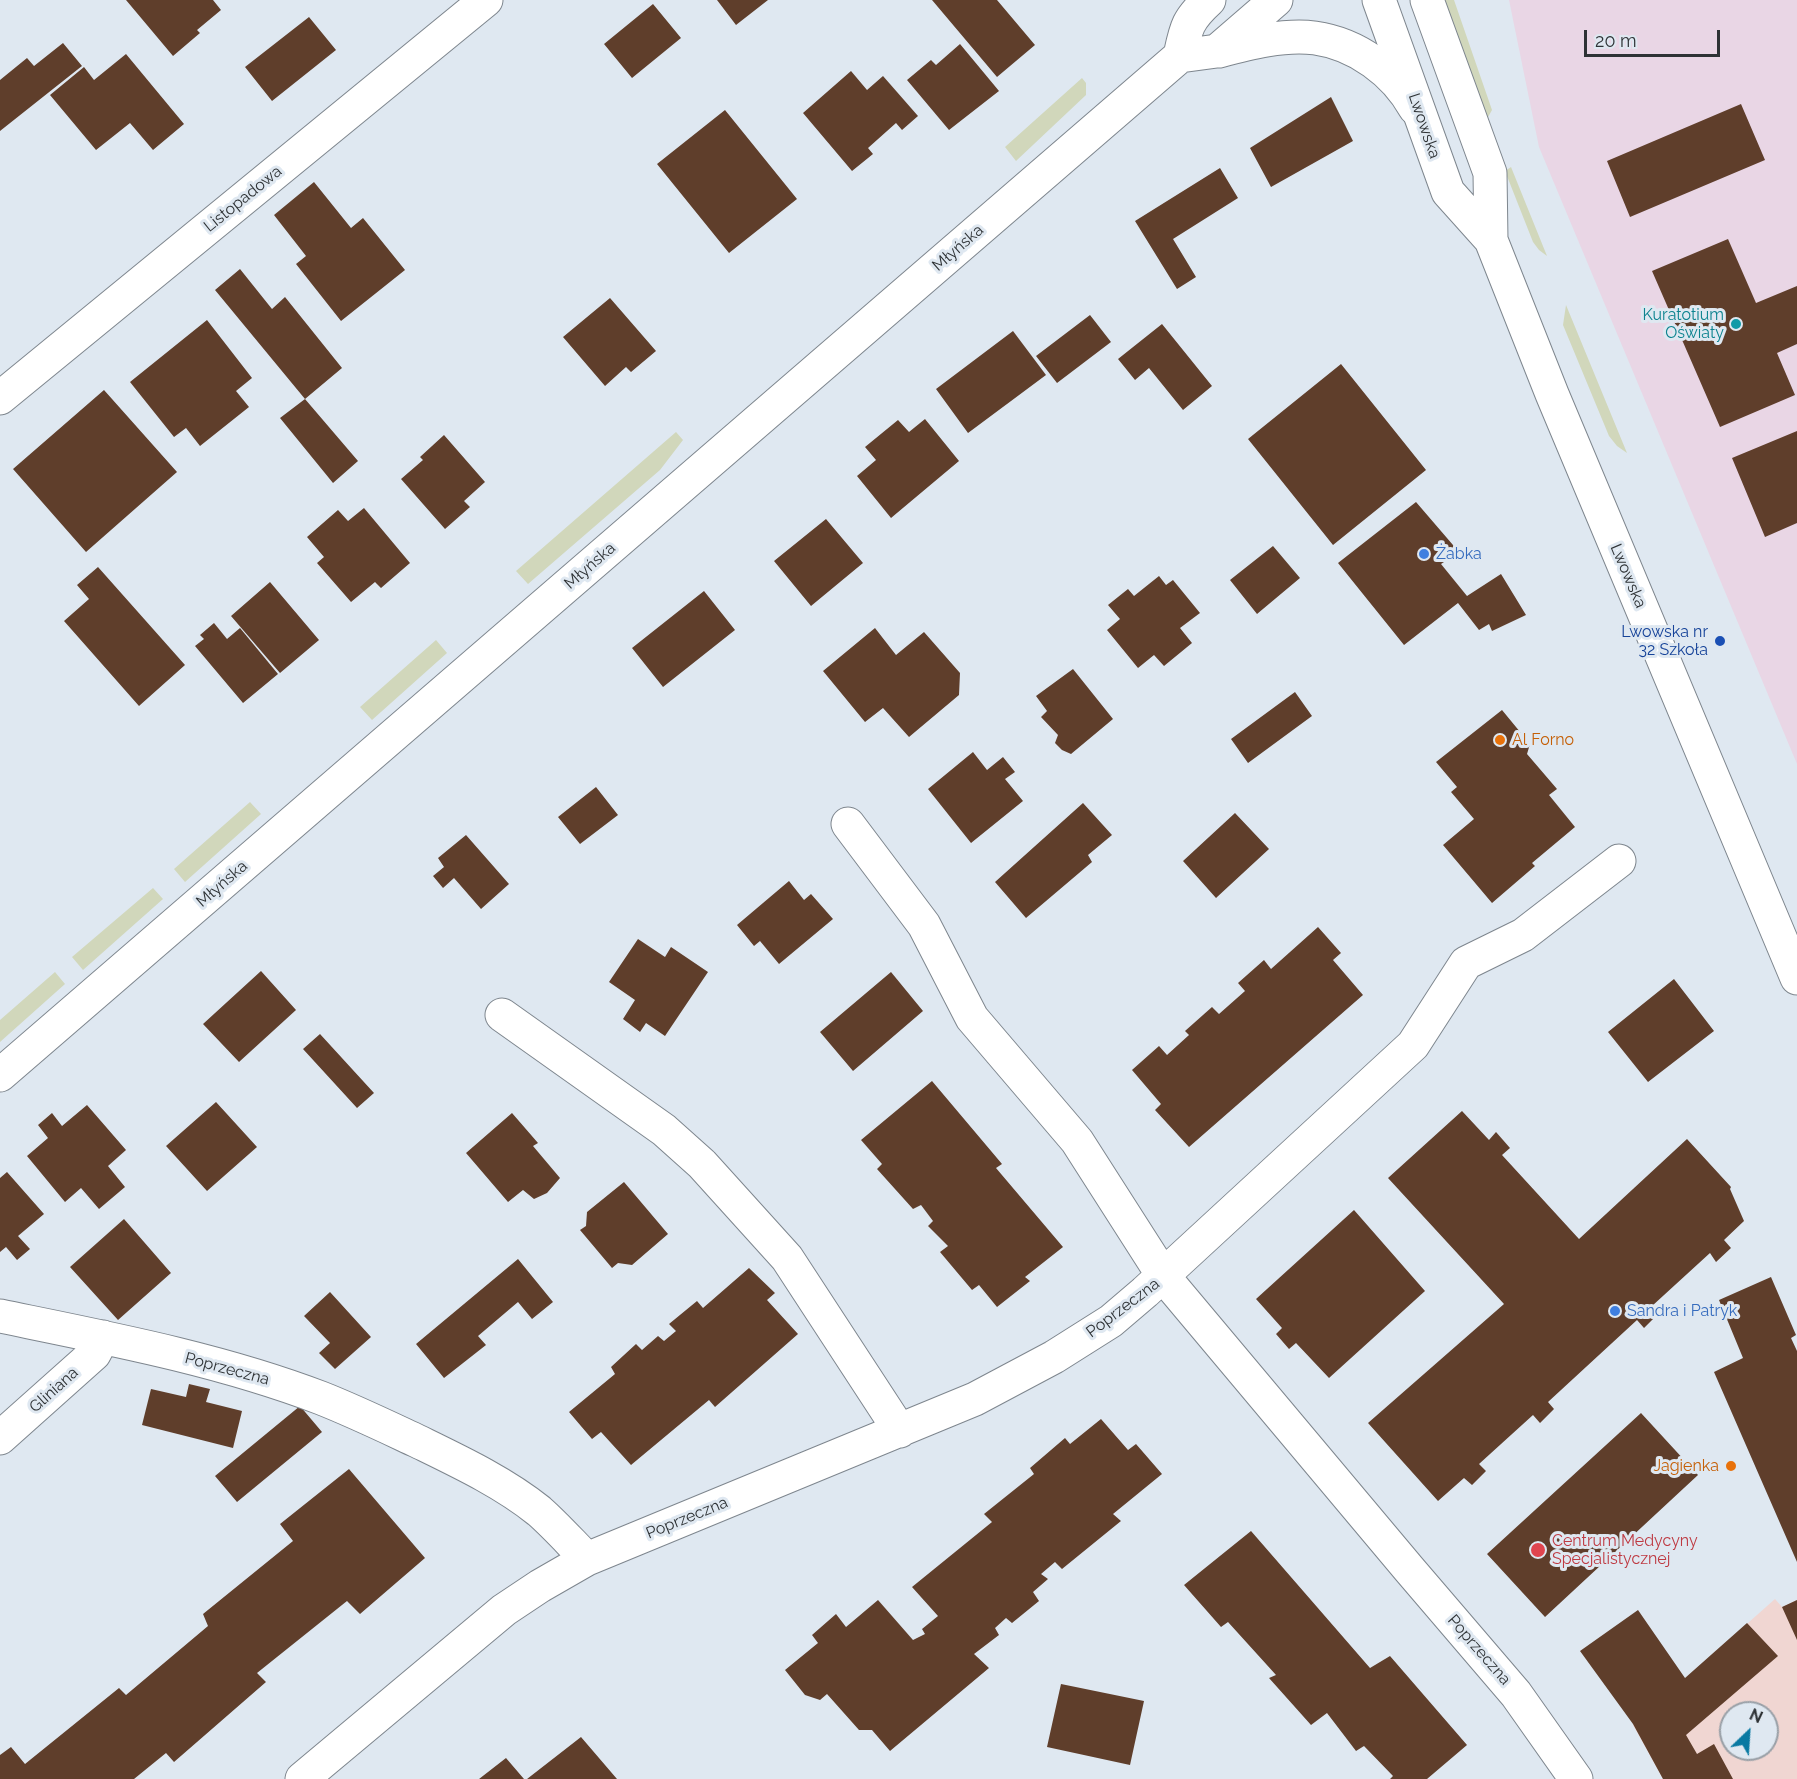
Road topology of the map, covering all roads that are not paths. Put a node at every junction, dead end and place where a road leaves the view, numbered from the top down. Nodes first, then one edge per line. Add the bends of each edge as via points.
1 (486, 0) edge
2 (1209, 0) edge
3 (1276, 0) edge
4 (1379, 0) edge
5 (1427, 0) edge
6 (1217, 51) junction
7 (1180, 57) junction
8 (1422, 120) junction
9 (1491, 240) junction
10 (0, 398) edge
11 (848, 824) dead end
12 (1619, 861) dead end
13 (1797, 978) edge
14 (502, 1015) dead end
15 (0, 1075) edge
16 (1164, 1277) junction
17 (0, 1316) edge
18 (103, 1337) junction
19 (900, 1431) junction
20 (0, 1438) edge
21 (587, 1559) junction
22 (302, 1779) edge
23 (1576, 1779) edge

1 - 10 street, Listopadowa
2 - 7 street via 1186,26
3 - 6 street
4 - 8 street, Lwowska
5 - 9 street, Lwowska via 1490,173
6 - 7 street
6 - 8 street via 1292,38 1316,38 1338,44 1360,53 1388,73
7 - 15 street, Młyńska
8 - 9 street, Lwowska via 1448,192
9 - 13 street, Lwowska
11 - 16 street via 924,925 972,1018 1077,1141
12 - 16 street via 1523,935 1466,963 1413,1046
14 - 19 street via 664,1130 702,1164 793,1267
16 - 19 street, Poprzeczna via 1111,1321 1035,1369
16 - 23 street, Poprzeczna via 1516,1694
17 - 18 street, Poprzeczna
18 - 20 street, Gliniana via 94,1354
18 - 21 street, Poprzeczna via 269,1380 366,1417 515,1495 556,1526
19 - 21 street, Poprzeczna
21 - 22 street, Poprzeczna via 504,1610

